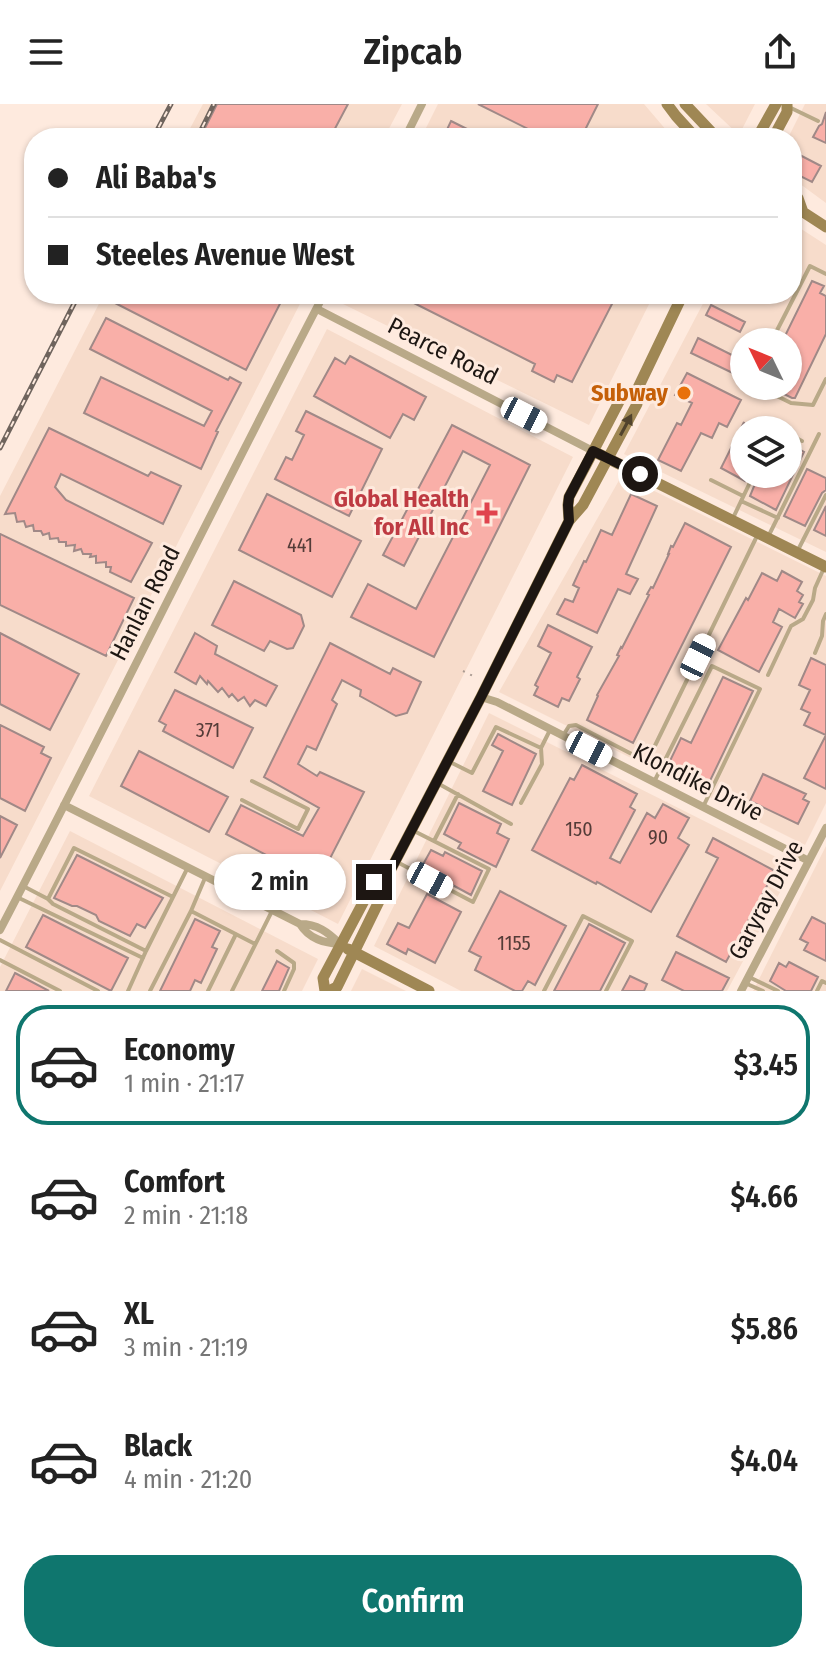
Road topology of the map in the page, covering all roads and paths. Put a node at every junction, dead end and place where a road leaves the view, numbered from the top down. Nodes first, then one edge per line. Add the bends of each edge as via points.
1 (422, 104) edge
2 (667, 104) edge
3 (685, 104) edge
4 (783, 105) edge
5 (818, 121) dead end
6 (410, 128) edge
7 (687, 128) edge
8 (708, 128) edge
9 (765, 128) edge
10 (778, 128) edge
11 (802, 213) edge
12 (826, 227) edge
13 (826, 274) edge
14 (802, 282) edge
15 (319, 304) edge
16 (678, 304) edge
17 (790, 304) edge
18 (317, 309) junction
19 (778, 328) edge
20 (826, 379) edge
21 (637, 390) junction
22 (785, 400) edge
23 (819, 434) dead end
24 (593, 451) junction
25 (608, 458) junction
26 (711, 480) dead end
27 (747, 488) edge
28 (826, 495) edge
29 (742, 498) junction
30 (778, 518) junction
31 (732, 520) junction
32 (569, 521) junction
33 (763, 535) junction
34 (797, 552) junction
35 (826, 566) edge
36 (826, 614) edge
37 (815, 653) dead end
38 (463, 671) dead end
39 (768, 675) dead end
40 (473, 676) dead end
41 (481, 697) junction
42 (551, 729) junction
43 (563, 736) junction
44 (541, 748) junction
45 (448, 761) junction
46 (252, 781) dead end
47 (654, 782) junction
48 (437, 783) junction
49 (458, 794) junction
50 (242, 800) dead end
51 (521, 803) dead end
52 (64, 805) junction
53 (703, 807) junction
54 (511, 824) dead end
55 (826, 828) edge
56 (412, 830) junction
57 (434, 841) junction
58 (395, 861) junction
59 (809, 861) junction
60 (189, 867) junction
61 (389, 873) junction
62 (206, 876) junction
63 (23, 886) junction
64 (17, 897) junction
65 (173, 897) junction
66 (48, 899) junction
67 (272, 910) junction
68 (191, 911) junction
69 (0, 930) edge
70 (236, 934) junction
71 (0, 940) edge
72 (255, 944) junction
73 (341, 944) junction
74 (146, 951) junction
75 (277, 951) dead end
76 (354, 952) junction
77 (143, 958) junction
78 (0, 960) edge
79 (826, 983) edge
80 (745, 984) edge
81 (60, 991) edge
82 (98, 991) edge
83 (128, 991) edge
84 (150, 991) edge
85 (208, 991) edge
86 (232, 991) edge
87 (284, 991) edge
88 (327, 991) edge
89 (429, 991) edge
90 (544, 991) edge
91 (606, 991) edge
92 (763, 991) edge
93 (778, 991) edge
94 (817, 991) edge

1 - 6 street
2 - 7 main road
3 - 8 main road
4 - 5 lane
4 - 9 main road
4 - 10 main road via 787,112
11 - 12 main road
13 - 14 lane via 810,266
15 - 18 street, Hanlan Road
16 - 21 main road
17 - 19 lane
18 - 24 street, Pearce Road
18 - 52 street, Hanlan Road
20 - 22 lane via 813,405
21 - 24 main road via 622,396
25 -> 21 main road via 637,404
23 - 30 lane
24 - 25 main road
24 - 32 main road via 569,497
25 - 31 main road
25 - 32 main road
26 - 29 lane
27 - 29 lane
28 - 34 lane
29 - 30 lane
29 - 31 lane
30 - 33 lane
31 - 33 main road
32 - 41 main road
33 - 34 main road
33 - 43 lane via 647,762 576,725
34 - 35 main road
35 - 39 lane via 803,619 791,626
36 - 37 lane
38 - 40 path
41 - 42 street, Klondike Drive
41 - 45 main road
42 - 43 street, Klondike Drive
42 - 44 lane
43 - 47 street, Klondike Drive
44 - 45 lane via 496,727 472,773
44 - 51 lane via 542,764
45 - 48 main road
46 - 50 lane via 308,809 298,829
47 - 53 street, Klondike Drive
47 - 53 lane via 712,666 760,689
48 - 49 lane
48 - 56 main road
49 - 54 lane
49 - 57 lane
52 - 60 street
52 - 63 street, Hanlan Road
53 - 59 street, Klondike Drive
55 - 59 street, Garyray Drive
56 - 57 lane
56 - 58 main road
57 - 58 lane via 489,869 473,902
58 - 61 main road
59 - 80 street, Garyray Drive
60 - 62 street
60 - 65 lane
61 - 73 main road via 374,882
61 - 76 main road
62 - 67 street
62 - 68 lane
63 - 64 street, Hanlan Road
63 - 66 lane
64 - 69 street, Hanlan Road
64 - 77 lane
65 - 66 lane via 74,848
65 - 74 lane
66 - 74 lane
67 - 72 lane
67 - 73 street via 311,924
68 - 70 lane
68 - 84 lane
70 - 72 lane
70 - 85 lane
71 - 82 lane
72 - 86 lane
73 - 76 main road
73 - 88 main road via 323,978
74 - 77 lane
75 - 87 lane via 294,963
76 - 88 main road via 337,987
76 - 89 main road
77 - 83 lane
78 - 81 lane
79 - 94 lane via 822,981
80 - 92 lane
80 - 93 lane
90 - 91 lane via 583,916 632,941

